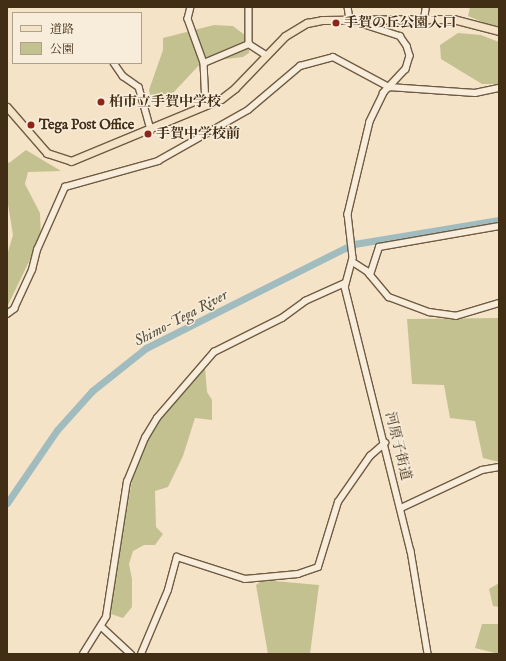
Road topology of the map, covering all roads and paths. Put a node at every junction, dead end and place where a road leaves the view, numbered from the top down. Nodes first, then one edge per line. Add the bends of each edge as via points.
1 (191, 7) edge
2 (249, 7) edge
3 (348, 7) edge
4 (426, 7) edge
5 (424, 19) junction
6 (350, 20) junction
7 (362, 20) junction
8 (499, 31) edge
9 (249, 44) junction
10 (266, 55) junction
11 (204, 63) junction
12 (115, 64) edge
13 (389, 87) junction
14 (499, 88) edge
15 (206, 106) junction
16 (7, 107) edge
17 (151, 130) junction
18 (499, 226) edge
19 (352, 262) junction
20 (370, 275) junction
21 (345, 283) junction
22 (499, 303) edge
23 (7, 314) edge
24 (385, 443) junction
25 (499, 467) edge
26 (401, 508) junction
27 (102, 627) junction
28 (83, 654) edge
29 (131, 654) edge
30 (141, 654) edge
31 (428, 654) edge

1 - 11 street via 188,19
2 - 9 street
3 - 6 street
4 - 5 street
5 - 7 main road
5 - 8 main road via 464,21
6 - 7 main road
6 - 10 main road via 315,21 300,26
7 - 13 street via 366,26 400,36 407,46 409,63
9 - 10 street
9 - 11 street
10 - 15 main road via 229,94
11 - 15 street
12 - 17 street via 123,76 139,87
13 - 14 street via 475,93
13 - 19 street via 370,122 350,202 348,225
13 - 23 street via 359,74 337,58 313,61 300,66 248,110 158,161 65,187 37,250 32,270 14,309
15 - 17 main road
16 - 17 main road via 47,153 65,161 87,157
18 - 20 street via 379,247
19 - 20 street
19 - 21 street
20 - 22 street via 389,297 441,315 456,316
21 - 24 street, 河原子街道
21 - 27 street via 305,301 277,320 214,352 157,418 145,438 127,482 106,617
24 - 26 street, 河原子街道
24 - 30 street via 370,456 338,502 318,567 298,574 245,579 177,557 168,590
25 - 26 street via 482,470
26 - 31 street, 河原子街道
27 - 28 street
27 - 29 street

